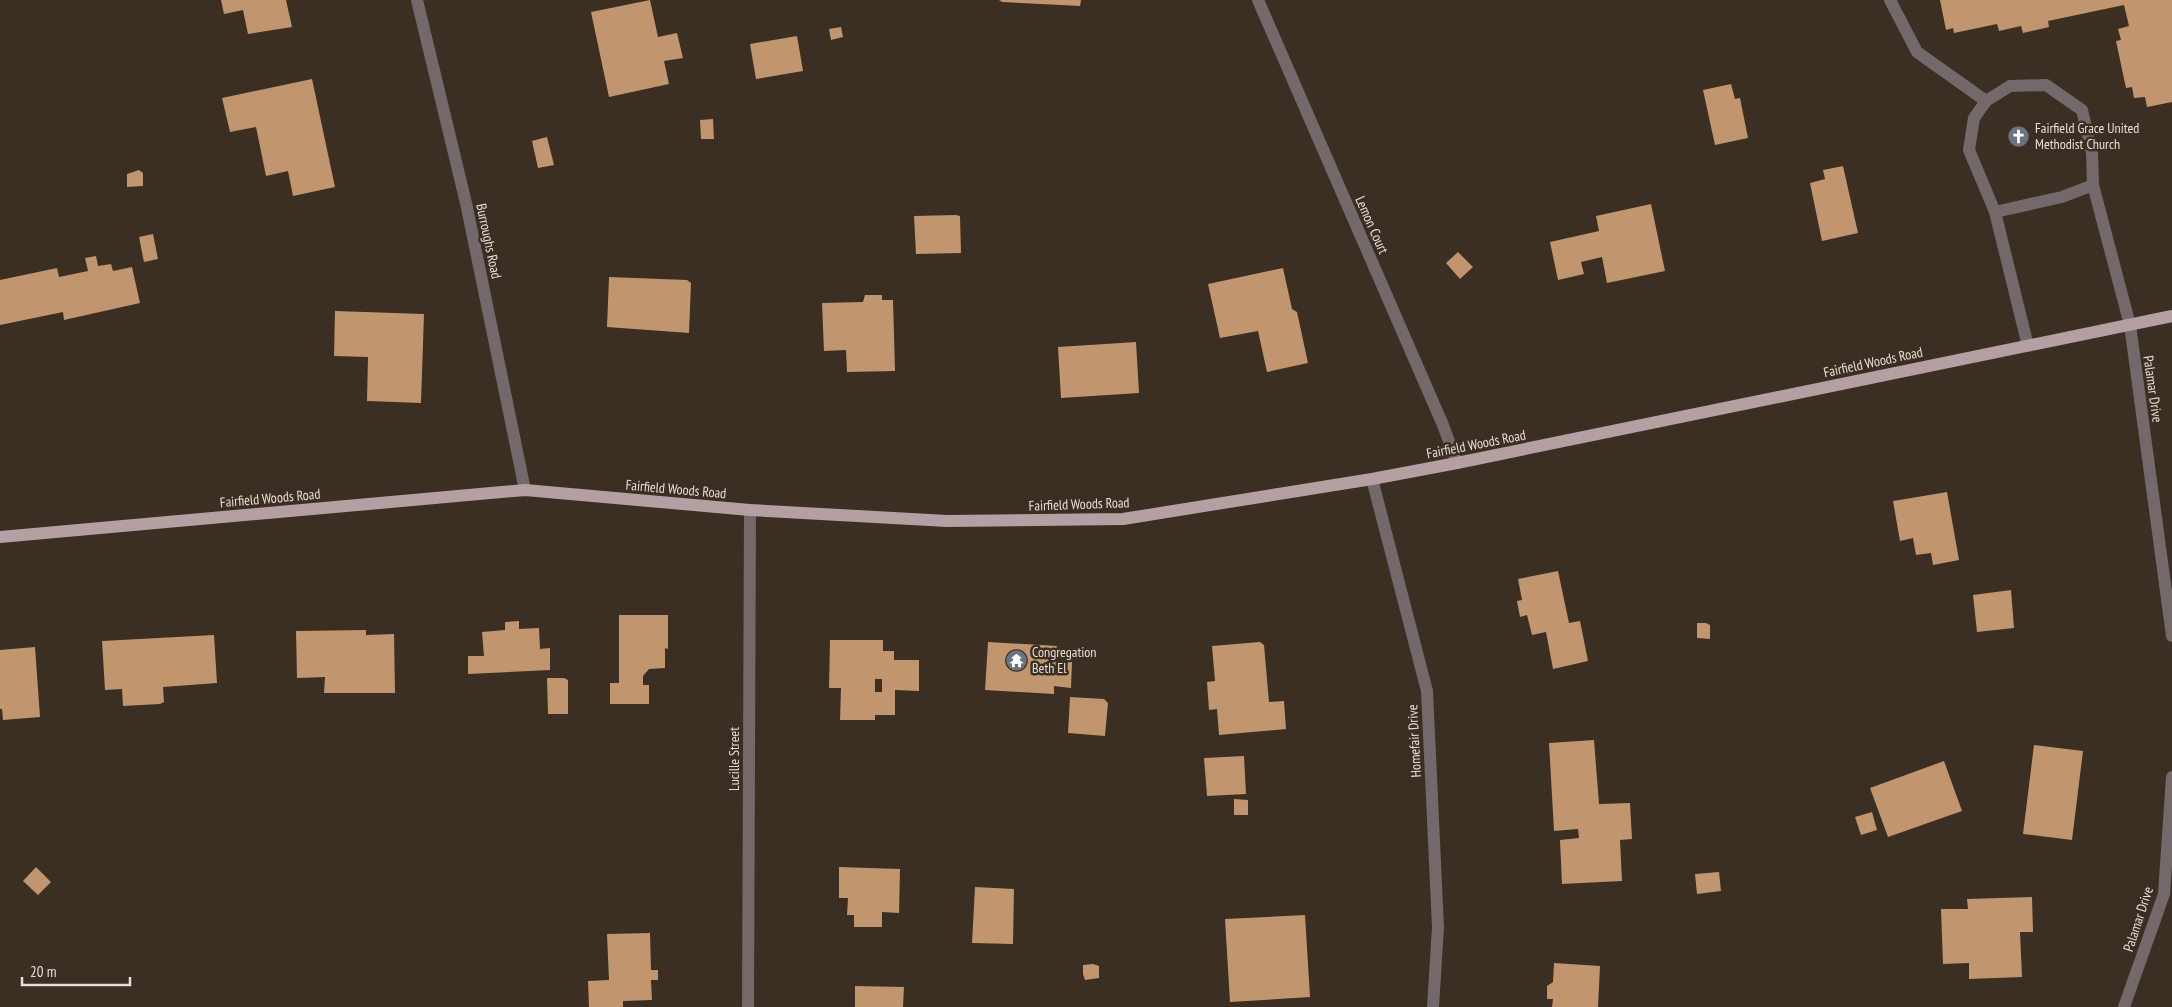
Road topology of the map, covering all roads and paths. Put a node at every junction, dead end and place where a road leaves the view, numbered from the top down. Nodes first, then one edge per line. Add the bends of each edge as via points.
1 (417, 0) edge
2 (1258, 0) edge
3 (1890, 0) edge
4 (1986, 101) junction
5 (2093, 185) junction
6 (1995, 212) junction
7 (2172, 316) edge
8 (2130, 325) junction
9 (2028, 346) junction
10 (1457, 463) junction
11 (1372, 479) junction
12 (525, 490) junction
13 (750, 510) junction
14 (0, 537) edge
15 (2172, 636) edge
16 (2172, 777) edge
17 (748, 1007) edge
18 (1433, 1007) edge
19 (2124, 1007) edge

1 - 12 street, Burroughs Road via 466,203
2 - 10 street, Lemon Court
3 - 4 street via 1917,52
4 - 5 street via 2010,86 2046,85 2082,110 2092,152
4 - 6 street via 1974,118 1969,150
5 - 6 street via 2062,197
5 - 8 street, Palamar Drive
6 - 9 street
7 - 8 main road, Fairfield Woods Road
8 - 9 main road, Fairfield Woods Road
8 - 15 street, Palamar Drive
9 - 10 main road, Fairfield Woods Road
10 - 11 main road, Fairfield Woods Road
11 - 13 main road, Fairfield Woods Road via 1123,519 947,521
11 - 18 street, Homefair Drive via 1427,691 1438,927
12 - 13 main road, Fairfield Woods Road
12 - 14 main road, Fairfield Woods Road
13 - 17 street, Lucille Street
16 - 19 street, Palamar Drive via 2164,894

